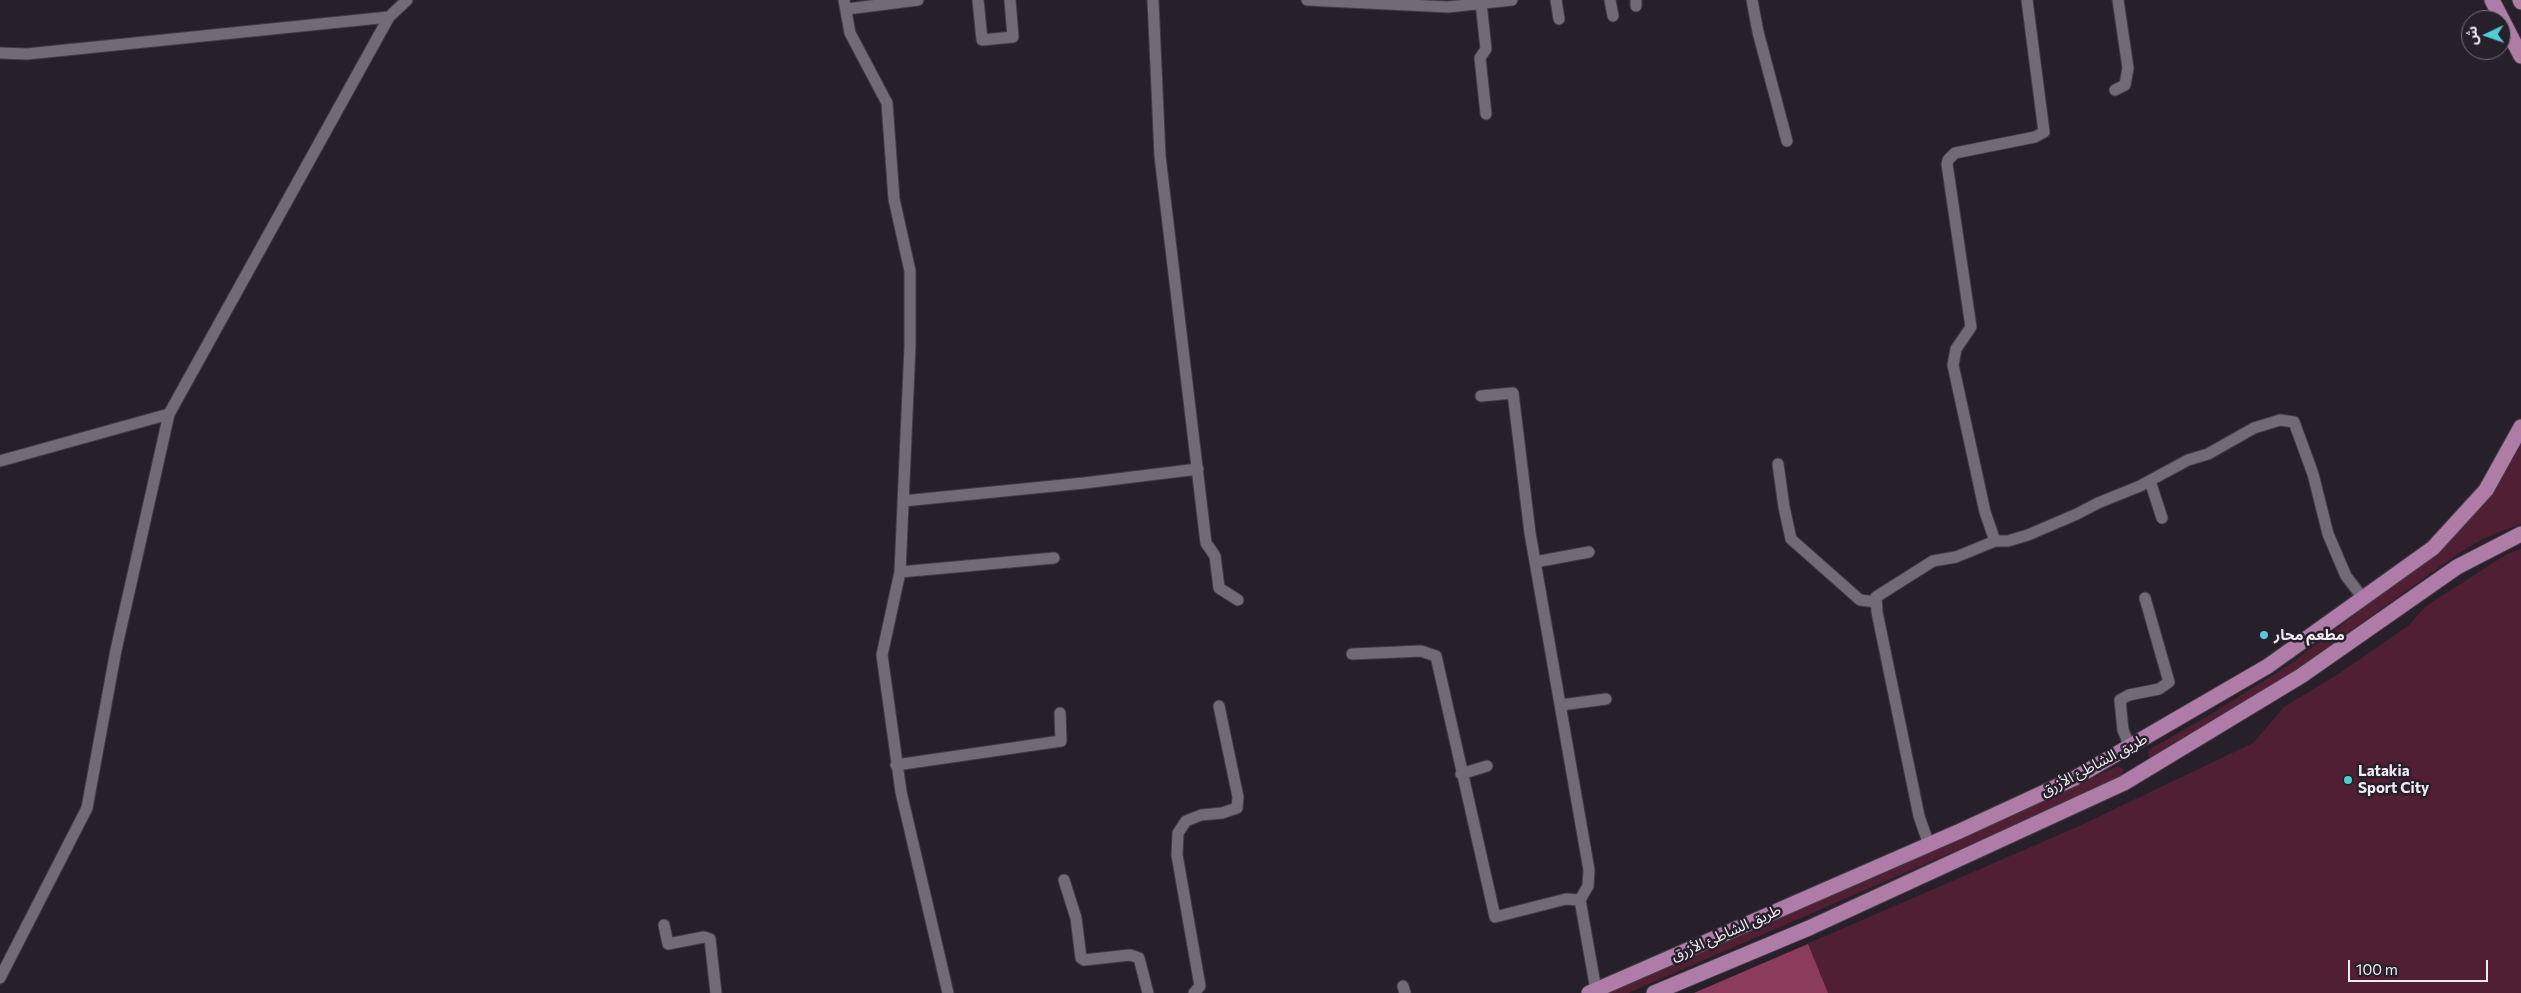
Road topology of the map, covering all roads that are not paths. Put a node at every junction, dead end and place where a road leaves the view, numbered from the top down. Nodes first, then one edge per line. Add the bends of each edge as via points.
1 (407, 0) edge
2 (918, 0) edge
3 (978, 0) edge
4 (1010, 0) edge
5 (1153, 0) edge
6 (1307, 0) edge
7 (1512, 0) edge
8 (1556, 0) edge
9 (1610, 0) edge
10 (1752, 0) edge
11 (2028, 0) edge
12 (2118, 0) edge
13 (2492, 0) edge
14 (1499, 1) edge
15 (1481, 3) junction
16 (845, 4) edge
17 (1612, 16) dead end
18 (389, 17) junction
19 (1559, 19) dead end
20 (0, 54) edge
21 (2521, 56) edge
22 (2114, 90) dead end
23 (1486, 114) dead end
24 (1787, 141) dead end
25 (1481, 396) dead end
26 (169, 414) junction
27 (2521, 427) edge
28 (0, 461) edge
29 (1778, 464) dead end
30 (1198, 469) junction
31 (2150, 481) junction
32 (903, 501) junction
33 (2162, 518) dead end
34 (2521, 534) edge
35 (1995, 541) junction
36 (1590, 552) dead end
37 (1054, 558) dead end
38 (1535, 562) junction
39 (900, 572) junction
40 (2145, 598) dead end
41 (2363, 598) junction
42 (1238, 600) dead end
43 (1876, 602) junction
44 (1352, 654) dead end
45 (1606, 699) dead end
46 (1561, 705) junction
47 (1219, 706) dead end
48 (1060, 713) dead end
49 (2130, 746) junction
50 (896, 765) junction
51 (1487, 766) dead end
52 (1461, 774) junction
53 (1929, 845) junction
54 (1064, 880) dead end
55 (1580, 900) junction
56 (664, 925) dead end
57 (0, 978) edge
58 (1592, 992) edge
59 (716, 993) edge
60 (948, 993) edge
61 (1148, 993) edge
62 (1194, 993) edge
63 (1654, 993) edge

1 - 18 street
2 - 16 street
3 - 4 street via 982,40 1013,37
5 - 30 street via 1160,156
6 - 15 street via 1448,7
7 - 14 street
8 - 19 street
9 - 17 street
10 - 24 street
11 - 35 street via 2044,132 2035,137 1955,153 1947,164 1971,327 1956,349 1952,365 1985,512
12 - 22 street via 2128,68 2125,85
13 - 21 main road
14 - 15 street
15 - 23 street via 1486,49 1480,58
16 - 32 street via 850,33 887,103 894,198 910,272
18 - 20 street via 27,54
18 - 26 street
25 - 38 street via 1513,393
26 - 28 street
26 - 57 street via 116,650 88,808
27 - 41 main road, طريق الشاطئ الأزرق via 2486,490 2433,548
29 - 43 street via 1792,540 1860,600
30 - 32 street
30 - 42 street via 1206,543 1215,556 1220,588
31 - 33 street
31 - 35 street via 2028,535
31 - 41 street via 2254,428 2280,420 2294,422 2313,474 2328,534 2346,576
32 - 39 street
34 - 63 main road, طريق الشاطئ الأزرق via 2457,567 2302,676 2124,783 1809,928
35 - 43 street via 1956,557 1933,561 1882,591
36 - 38 street
37 - 39 street
38 - 46 street
39 - 50 street via 882,656
40 - 49 street via 2169,682 2158,689 2120,700
41 - 49 main road, طريق الشاطئ الأزرق via 2268,666
43 - 53 street via 1919,816
44 - 52 street via 1421,651 1436,656
45 - 46 street
46 - 55 street via 1589,870 1588,886
47 - 62 street via 1238,797 1237,808 1200,815 1186,822 1178,833 1177,855 1200,986
48 - 50 street via 1061,741
49 - 53 main road, طريق الشاطئ الأزرق via 2075,778
50 - 60 street
51 - 52 street
52 - 55 street via 1495,916 1566,899
53 - 58 main road, طريق الشاطئ الأزرق
54 - 61 street via 1076,918 1081,958 1130,955 1139,958
55 - 58 street
56 - 59 street via 668,944 704,937 710,940

